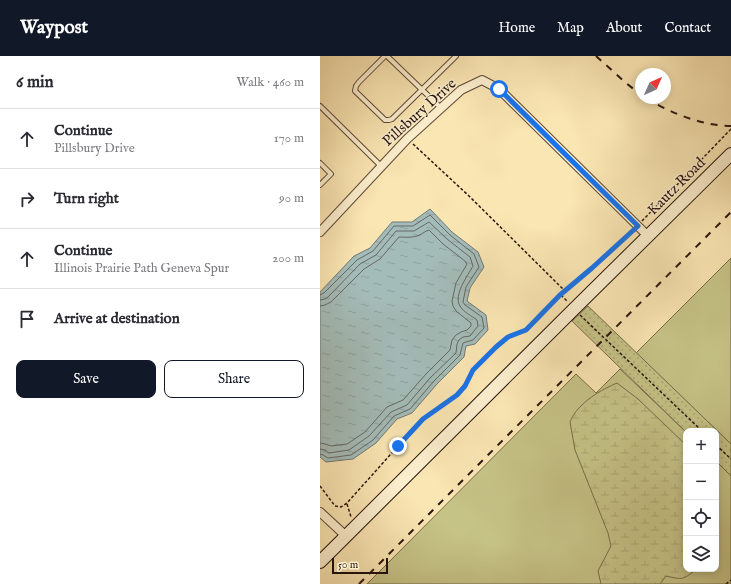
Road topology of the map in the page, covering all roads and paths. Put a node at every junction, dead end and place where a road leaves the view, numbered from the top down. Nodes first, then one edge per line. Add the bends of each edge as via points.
1 (386, 56) edge
2 (456, 56) edge
3 (422, 90) junction
4 (320, 106) edge
5 (441, 108) junction
6 (731, 129) edge
7 (407, 139) junction
8 (731, 154) edge
9 (320, 163) edge
10 (381, 166) junction
11 (320, 185) edge
12 (638, 226) junction
13 (320, 232) edge
14 (648, 236) junction
15 (565, 291) junction
16 (560, 295) junction
17 (574, 309) junction
18 (699, 428) edge
19 (719, 448) edge
20 (731, 459) edge
21 (320, 486) edge
22 (320, 512) edge
23 (346, 536) junction
24 (320, 562) edge
25 (731, 580) edge
26 (726, 584) edge

1 - 3 lane
1 - 3 lane via 359,82 355,91 385,120 392,119
2 - 3 lane
3 - 5 lane
4 - 10 lane
5 - 7 street, Pillsbury Drive
5 - 12 street, Pillsbury Drive via 461,90 482,80 499,89
6 - 12 path
7 - 10 street, Pillsbury Drive
7 - 15 path
8 - 14 street, Kautz Road
9 - 11 lane via 331,174
10 - 13 street, Pillsbury Drive
12 - 14 street, Pillsbury Drive
12 - 15 path
14 - 17 street, Kautz Road
15 - 16 path
16 - 17 path
16 - 21 path via 526,330 508,337 496,347 473,370 457,395 416,426 347,504 335,506
17 - 18 path
17 - 23 street, Kautz Road
19 - 20 path
22 - 23 street
23 - 24 street, Kautz Road
25 - 26 path

